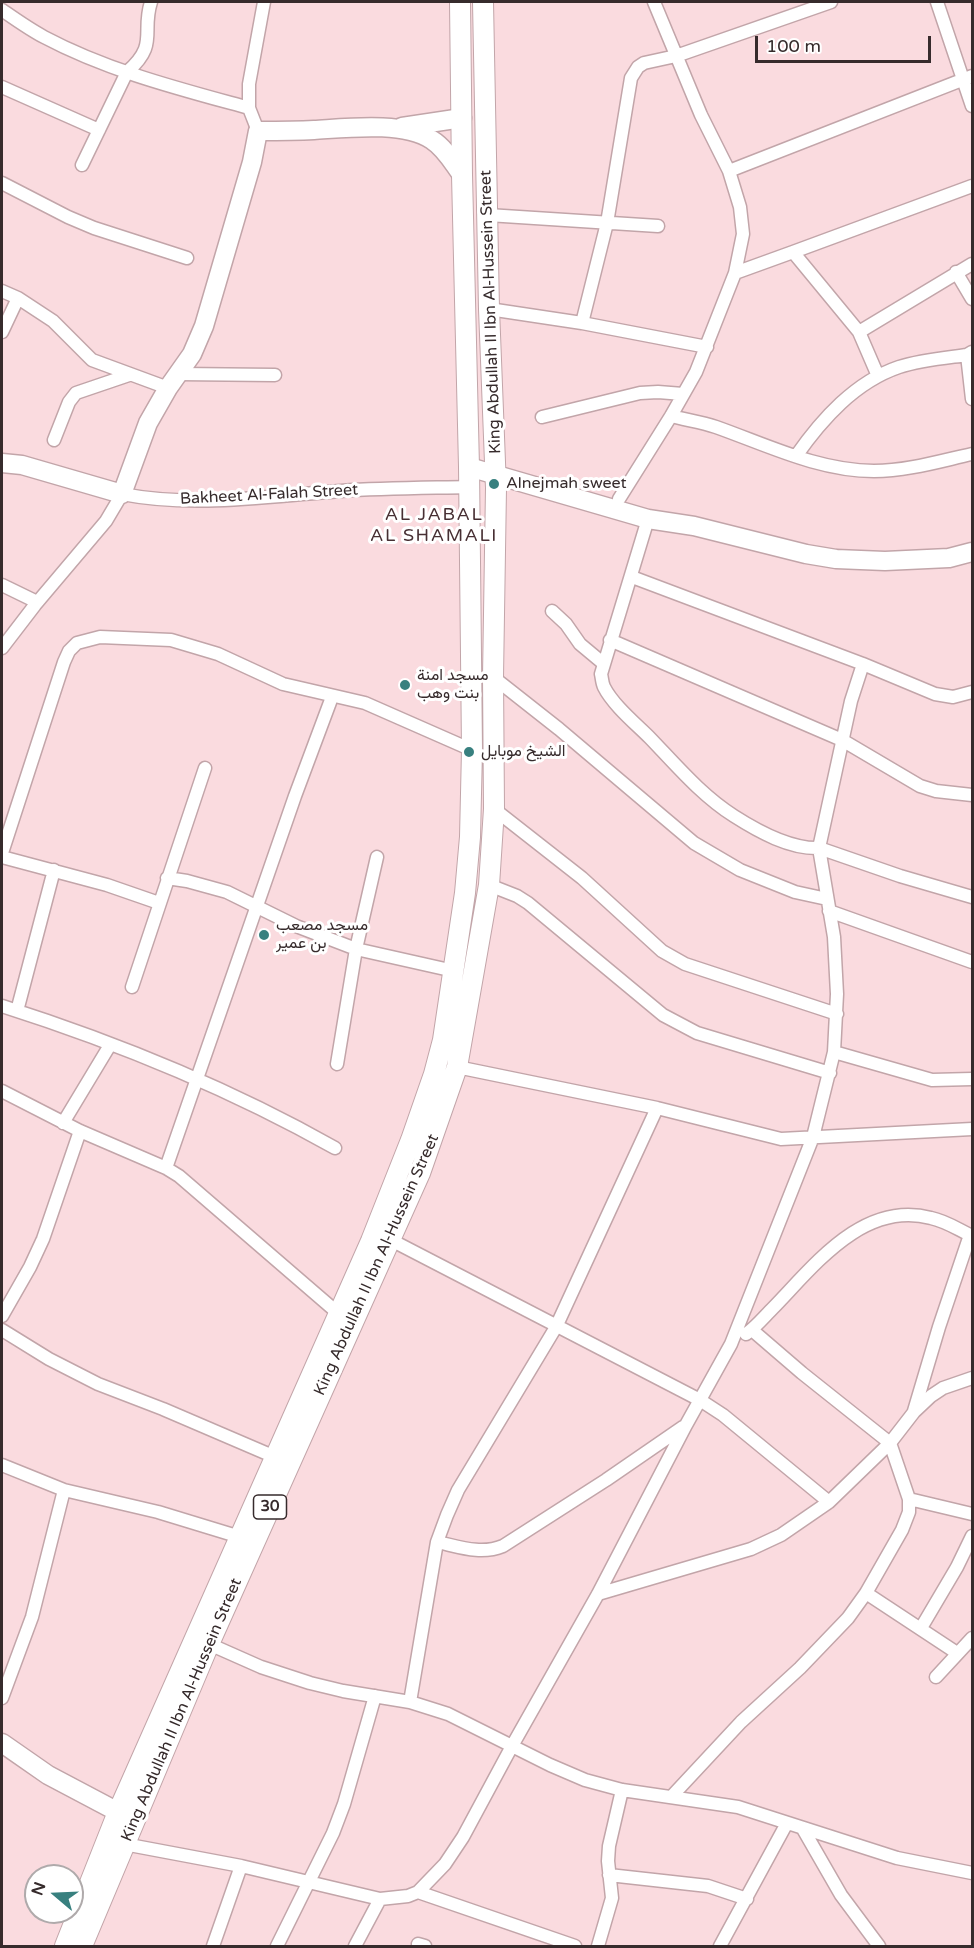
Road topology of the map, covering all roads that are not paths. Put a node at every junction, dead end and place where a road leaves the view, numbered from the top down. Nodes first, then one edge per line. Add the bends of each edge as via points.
1 (151, 2) edge
2 (264, 2) edge
3 (460, 2) edge
4 (483, 2) edge
5 (654, 2) edge
6 (831, 2) edge
7 (937, 2) edge
8 (2, 10) edge
9 (676, 57) junction
10 (127, 72) junction
11 (968, 78) edge
12 (2, 87) edge
13 (972, 106) edge
14 (249, 108) junction
15 (462, 118) junction
16 (394, 129) junction
17 (99, 130) junction
18 (258, 131) junction
19 (82, 165) dead end
20 (729, 171) junction
21 (462, 176) junction
22 (2, 183) edge
23 (972, 186) edge
24 (488, 215) junction
25 (607, 223) junction
26 (658, 226) dead end
27 (793, 252) junction
28 (187, 258) dead end
29 (972, 264) edge
30 (956, 272) junction
31 (735, 273) junction
32 (2, 291) edge
33 (18, 298) junction
34 (972, 299) edge
35 (489, 309) junction
36 (582, 323) junction
37 (2, 332) edge
38 (859, 332) junction
39 (707, 347) junction
40 (970, 354) edge
41 (129, 375) junction
42 (275, 375) dead end
43 (878, 376) junction
44 (173, 381) junction
45 (683, 394) junction
46 (972, 399) edge
47 (671, 416) junction
48 (542, 417) dead end
49 (54, 440) dead end
50 (972, 454) edge
51 (796, 456) junction
52 (469, 461) junction
53 (2, 463) edge
54 (495, 468) junction
55 (469, 487) junction
56 (122, 494) junction
57 (619, 499) junction
58 (648, 519) junction
59 (694, 526) junction
60 (972, 552) edge
61 (632, 576) junction
62 (2, 585) edge
63 (38, 602) junction
64 (552, 611) dead end
65 (610, 640) junction
66 (2, 648) edge
67 (604, 664) junction
68 (863, 664) junction
69 (493, 677) junction
70 (972, 692) edge
71 (332, 697) junction
72 (842, 740) junction
73 (472, 750) junction
74 (205, 768) dead end
75 (972, 795) edge
76 (494, 810) junction
77 (819, 848) junction
78 (2, 855) edge
79 (377, 856) dead end
80 (54, 870) junction
81 (167, 878) junction
82 (489, 885) junction
83 (972, 897) edge
84 (827, 898) junction
85 (159, 903) junction
86 (258, 908) junction
87 (829, 911) junction
88 (356, 949) junction
89 (972, 962) edge
90 (454, 971) junction
91 (132, 987) dead end
92 (2, 1006) edge
93 (17, 1011) junction
94 (837, 1014) junction
95 (110, 1045) junction
96 (834, 1052) junction
97 (338, 1064) dead end
98 (457, 1067) junction
99 (831, 1073) junction
100 (972, 1079) edge
101 (197, 1081) junction
102 (2, 1091) edge
103 (657, 1108) junction
104 (63, 1123) junction
105 (972, 1129) edge
106 (80, 1131) junction
107 (813, 1137) junction
108 (335, 1148) dead end
109 (166, 1168) junction
110 (971, 1236) edge
111 (391, 1240) junction
112 (339, 1314) junction
113 (2, 1316) edge
114 (556, 1327) junction
115 (2, 1330) edge
116 (752, 1330) junction
117 (731, 1344) junction
118 (332, 1348) junction
119 (972, 1378) edge
120 (313, 1390) junction
121 (700, 1400) junction
122 (914, 1412) junction
123 (686, 1425) junction
124 (890, 1443) junction
125 (275, 1457) junction
126 (2, 1465) edge
127 (63, 1490) junction
128 (909, 1499) junction
129 (829, 1502) junction
130 (972, 1514) edge
131 (972, 1536) edge
132 (240, 1537) junction
133 (437, 1542) junction
134 (866, 1593) junction
135 (598, 1594) junction
136 (921, 1628) junction
137 (972, 1638) edge
138 (209, 1644) junction
139 (957, 1653) junction
140 (936, 1677) dead end
141 (375, 1696) junction
142 (2, 1698) edge
143 (410, 1702) junction
144 (2, 1743) edge
145 (512, 1746) junction
146 (622, 1790) junction
147 (672, 1796) junction
148 (118, 1812) junction
149 (787, 1823) junction
150 (803, 1829) junction
151 (124, 1844) junction
152 (241, 1866) junction
153 (972, 1873) edge
154 (609, 1875) junction
155 (309, 1881) junction
156 (418, 1892) junction
157 (380, 1899) junction
158 (747, 1899) junction
159 (559, 1944) edge
160 (65, 1947) edge
161 (82, 1947) edge
162 (213, 1947) edge
163 (277, 1947) edge
164 (356, 1947) edge
165 (574, 1947) edge
166 (598, 1947) edge
167 (720, 1947) edge
168 (879, 1947) edge

1 - 10 street via 147,43 140,59
2 - 14 street via 251,72
3 - 15 main road, King Abdullah II Ibn Al-Hussein Street / 30
4 - 24 main road, King Abdullah II Ibn Al-Hussein Street / 30
5 - 9 street
6 - 9 street
7 - 11 street
8 - 10 street via 43,36
9 - 20 street
9 - 25 street via 644,63 631,78
10 - 14 street
10 - 17 street
11 - 13 street
11 - 20 street
12 - 17 street
14 - 18 street
15 - 16 street
15 - 21 main road, King Abdullah II Ibn Al-Hussein Street / 30
16 - 18 street via 350,126
16 - 21 street via 434,141
17 - 19 street
18 - 44 street via 204,326 192,354
20 - 31 street via 743,234
21 - 52 main road, King Abdullah II Ibn Al-Hussein Street / 30
22 - 28 street via 94,228
23 - 27 street
24 - 25 street
24 - 35 main road, King Abdullah II Ibn Al-Hussein Street / 30
25 - 26 street
25 - 36 street
27 - 31 street
27 - 38 street
29 - 30 street
30 - 34 street
30 - 38 street
31 - 39 street
32 - 33 street
33 - 37 street
33 - 41 street via 53,321 92,360
35 - 36 street
35 - 54 main road, King Abdullah II Ibn Al-Hussein Street / 30
36 - 39 street
38 - 43 street
39 - 45 street
40 - 43 street via 902,366
40 - 46 street
41 - 44 street
41 - 49 street via 76,393
42 - 44 street
43 - 51 street via 836,408
44 - 56 street via 148,423
45 - 47 street
45 - 48 street via 640,393
47 - 51 street
47 - 57 street
50 - 51 street via 912,468 875,471 851,470
52 - 54 street
52 - 55 main road, King Abdullah II Ibn Al-Hussein Street / 30
53 - 56 street, Bakheet Al-Falah Street via 22,465
54 - 57 street
54 - 58 street
54 - 69 main road, King Abdullah II Ibn Al-Hussein Street / 30
55 - 56 street, Bakheet Al-Falah Street via 169,501
55 - 73 main road, King Abdullah II Ibn Al-Hussein Street / 30
56 - 63 street via 106,521
57 - 59 street
58 - 59 street
58 - 61 street
59 - 60 street via 836,559 949,558
61 - 65 street
61 - 68 street
62 - 63 street
63 - 66 street
64 - 67 street via 580,644
65 - 67 street
65 - 72 street
67 - 77 street via 603,686 623,712 705,794 757,829 788,843
68 - 70 street via 936,694 954,697
68 - 72 street
69 - 76 main road, King Abdullah II Ibn Al-Hussein Street / 30
69 - 84 street via 694,843 740,870 795,892
71 - 73 street via 365,703
71 - 78 street via 283,684 218,654 171,640 100,637 77,643 64,662
71 - 86 street
72 - 75 street via 920,786
72 - 77 street
73 - 90 main road, King Abdullah II Ibn Al-Hussein Street / 30 via 470,837
74 - 81 street
76 - 82 main road, King Abdullah II Ibn Al-Hussein Street / 30
76 - 94 street via 582,878 673,958
77 - 83 street
77 - 84 street
78 - 80 street
79 - 88 street
80 - 85 street
80 - 93 street
81 - 85 street
81 - 86 street via 227,892
82 - 98 main road, King Abdullah II Ibn Al-Hussein Street / 30
82 - 99 street via 528,903 679,1025
84 - 87 street
85 - 91 street
86 - 88 street
86 - 101 street
87 - 89 street
87 - 94 street via 837,964
88 - 90 street
88 - 97 street
90 - 112 main road, King Abdullah II Ibn Al-Hussein Street / 30 via 434,1074 397,1178
92 - 93 street
93 - 95 street
94 - 96 street
95 - 101 street
95 - 104 street
96 - 99 street
96 - 100 street via 933,1080
98 - 103 street
98 - 111 main road, King Abdullah II Ibn Al-Hussein Street / 30 via 424,1162
99 - 107 street
101 - 108 street via 293,1124
101 - 109 street
102 - 104 street
103 - 107 street via 774,1138
103 - 114 street
104 - 106 street
105 - 107 street
106 - 109 street
106 - 113 street via 37,1253
107 - 117 street
109 - 112 street via 224,1213
110 - 116 street via 947,1223 919,1215 877,1219 855,1231 821,1259
110 - 122 street
111 - 114 street
111 - 118 main road, King Abdullah II Ibn Al-Hussein Street / 30
112 - 118 main road, King Abdullah II Ibn Al-Hussein Street / 30
114 - 121 street
114 - 133 street via 458,1491
115 - 125 street via 98,1383
116 - 117 street
116 - 124 street
117 - 121 street
118 - 120 main road, King Abdullah II Ibn Al-Hussein Street / 30
119 - 122 street via 943,1388
120 - 125 main road, King Abdullah II Ibn Al-Hussein Street / 30
120 - 138 main road, King Abdullah II Ibn Al-Hussein Street / 30
121 - 123 street
121 - 129 street
122 - 124 street
123 - 133 street via 503,1546 478,1551
123 - 135 street
124 - 128 street
124 - 129 street
125 - 132 main road, King Abdullah II Ibn Al-Hussein Street / 30
126 - 127 street
127 - 132 street via 158,1512
127 - 142 street via 32,1617
128 - 130 street
128 - 134 street via 902,1530
129 - 135 street via 781,1535 751,1549
131 - 136 street
132 - 148 main road, King Abdullah II Ibn Al-Hussein Street / 30
133 - 143 street
134 - 136 street
134 - 147 street via 831,1637 741,1722
135 - 145 street
136 - 139 street
137 - 139 street
138 - 141 street via 268,1670
138 - 151 main road, King Abdullah II Ibn Al-Hussein Street / 30
139 - 140 street
141 - 143 street
141 - 155 street via 344,1804
143 - 145 street via 448,1714
144 - 148 street via 48,1775
145 - 146 street via 585,1780
145 - 156 street via 463,1837 445,1864
146 - 147 street
146 - 154 street via 609,1846
147 - 149 street via 738,1807
148 - 160 main road, King Abdullah II Ibn Al-Hussein Street / 30
149 - 150 street
149 - 158 street
150 - 153 street via 897,1858
150 - 168 street via 841,1895
151 - 152 street
151 - 161 main road, King Abdullah II Ibn Al-Hussein Street / 30
152 - 155 street
152 - 162 street
154 - 158 street via 708,1886
154 - 166 street via 612,1898
155 - 157 street
155 - 163 street
156 - 157 street
156 - 159 street
157 - 164 street
158 - 167 street
159 - 165 street

